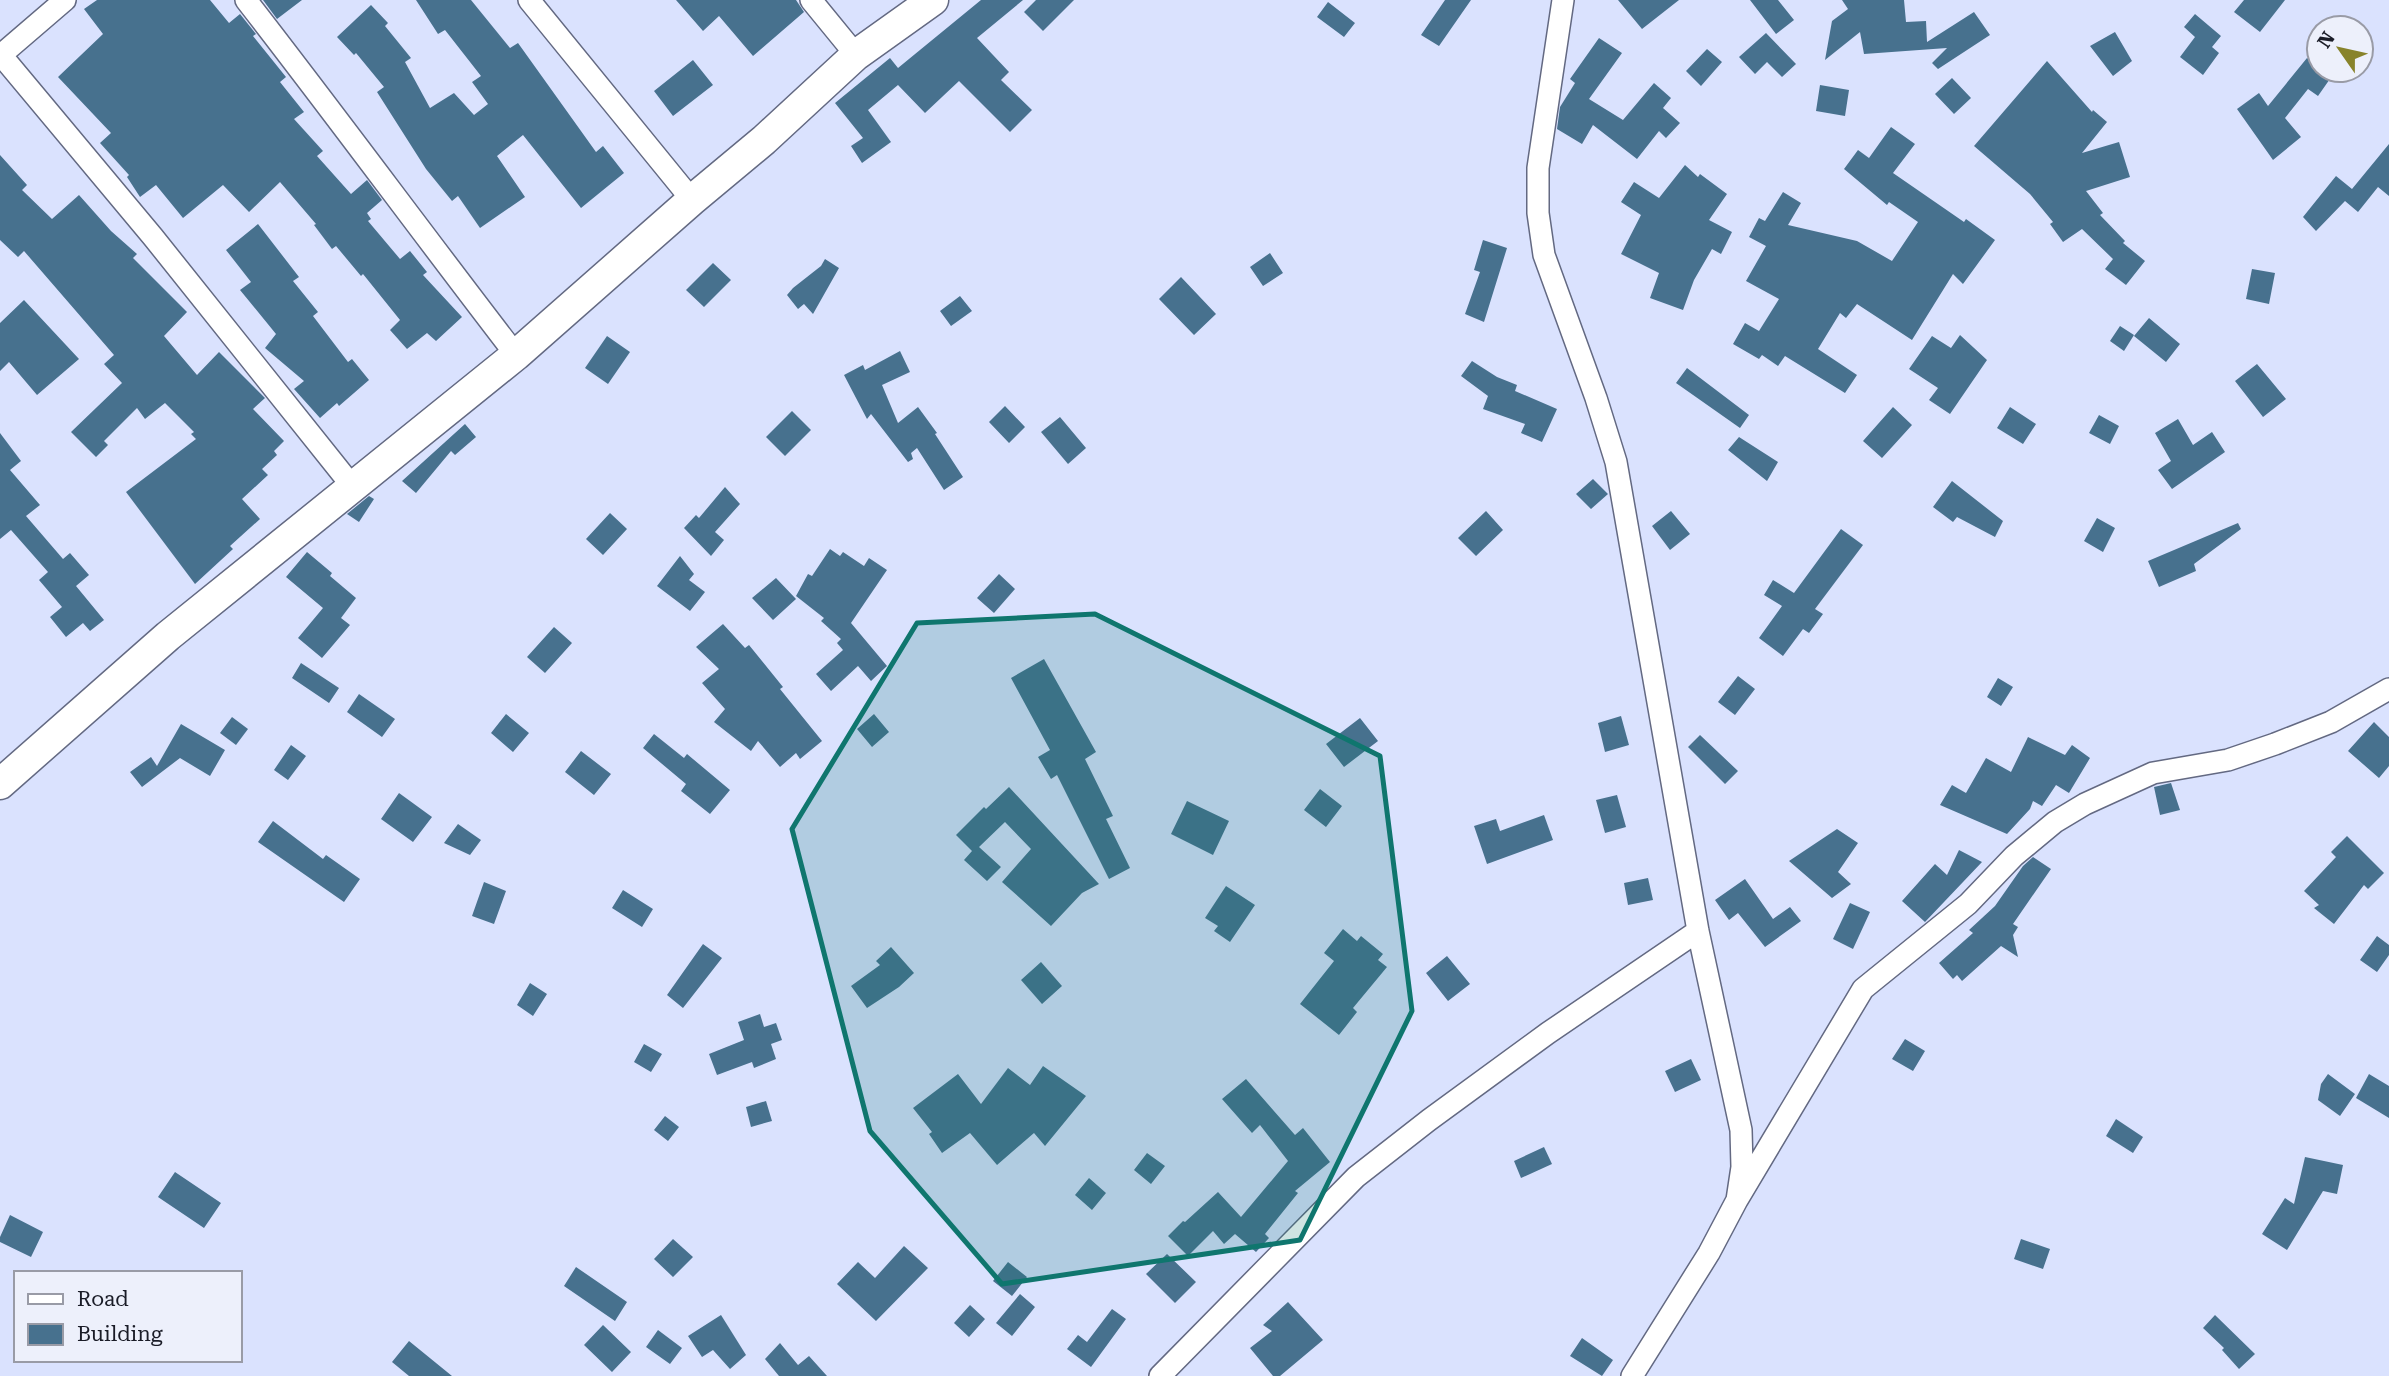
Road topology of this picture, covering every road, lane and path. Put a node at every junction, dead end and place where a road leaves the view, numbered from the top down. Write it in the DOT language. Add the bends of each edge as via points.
graph roads {
  1 [pos="65,0"];
  2 [pos="246,0"];
  3 [pos="529,0"];
  4 [pos="811,0"];
  5 [pos="933,0"];
  6 [pos="1563,0"];
  7 [pos="856,55"];
  8 [pos="692,200"];
  9 [pos="516,355"];
  10 [pos="352,486"];
  11 [pos="2389,689"];
  12 [pos="0,785"];
  13 [pos="1698,930"];
  14 [pos="1737,1200"];
  15 [pos="1160,1376"];
  16 [pos="1632,1376"];
  1 -- 10 [label="street" via="1,55"];
  2 -- 9 [label="street"];
  3 -- 8 [label="street"];
  4 -- 7 [label="street"];
  5 -- 7 [label="street"];
  6 -- 13 [label="street" via="1538,168 1544,256 1616,462"];
  7 -- 8 [label="street"];
  8 -- 9 [label="street"];
  9 -- 10 [label="street"];
  10 -- 12 [label="street" via="168,636"];
  11 -- 14 [label="street" via="2330,722 2228,760 2153,774 2055,822 1968,904 1863,989"];
  13 -- 14 [label="street" via="1741,1130"];
  13 -- 15 [label="street" via="1429,1119 1356,1177"];
  14 -- 16 [label="street"];
}
